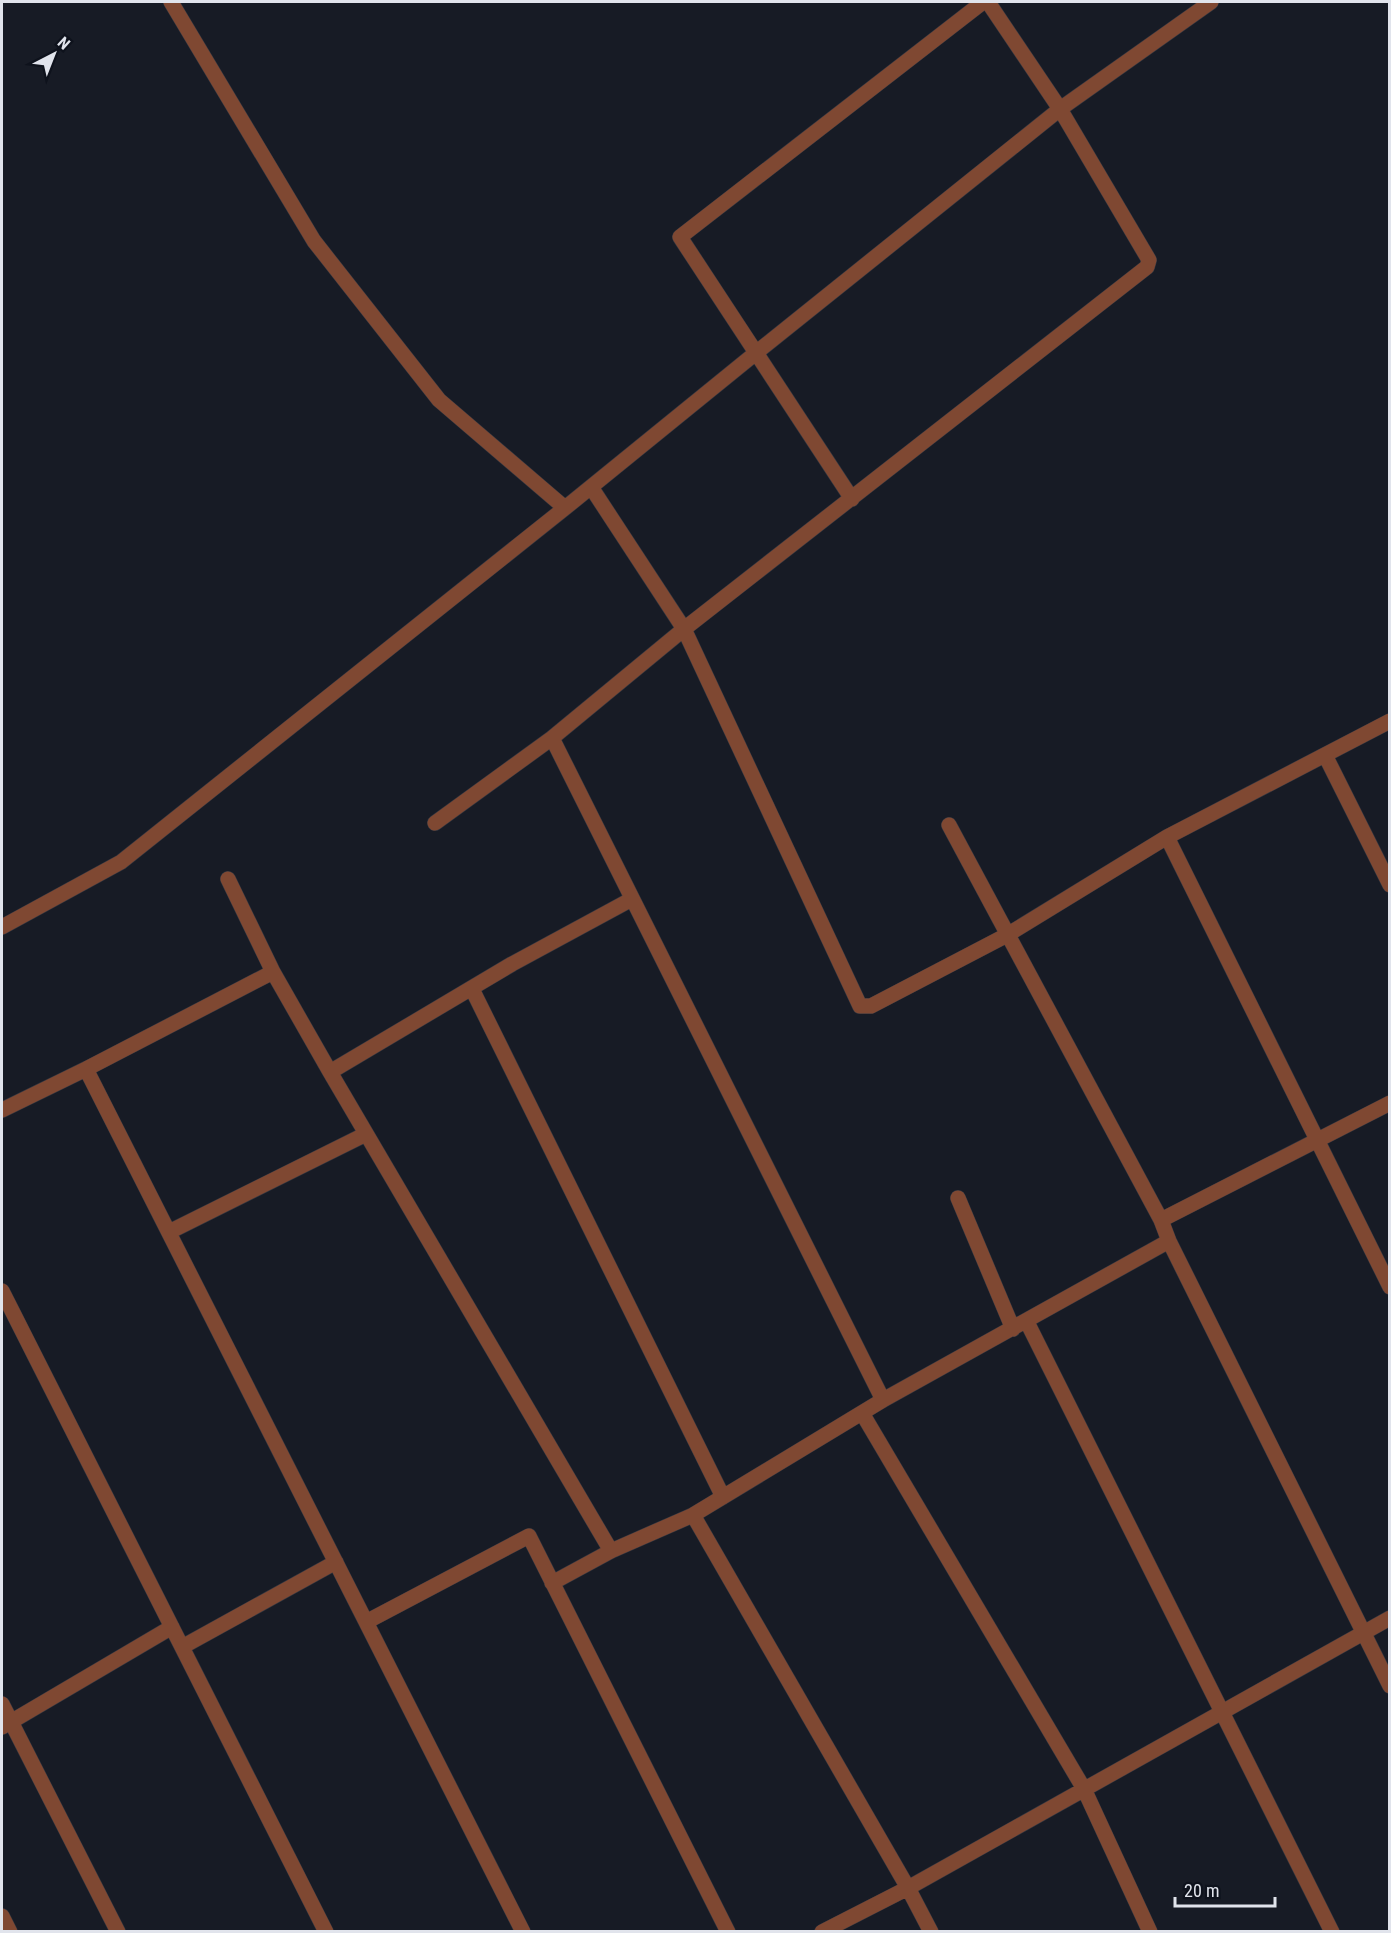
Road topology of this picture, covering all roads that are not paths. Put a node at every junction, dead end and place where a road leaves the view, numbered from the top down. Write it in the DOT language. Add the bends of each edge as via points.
graph roads {
  1 [pos="171,2"];
  2 [pos="983,2"];
  3 [pos="988,2"];
  4 [pos="1211,2"];
  5 [pos="1060,109"];
  6 [pos="757,352"];
  7 [pos="591,487"];
  8 [pos="852,499"];
  9 [pos="565,508"];
  10 [pos="684,629"];
  11 [pos="1389,721"];
  12 [pos="552,738"];
  13 [pos="1325,755"];
  14 [pos="435,824"];
  15 [pos="949,825"];
  16 [pos="1167,837"];
  17 [pos="228,879"];
  18 [pos="1389,885"];
  19 [pos="632,899"];
  20 [pos="2,927"];
  21 [pos="1007,935"];
  22 [pos="273,972"];
  23 [pos="472,989"];
  24 [pos="86,1069"];
  25 [pos="330,1072"];
  26 [pos="1389,1103"];
  27 [pos="2,1110"];
  28 [pos="366,1134"];
  29 [pos="1317,1140"];
  30 [pos="958,1198"];
  31 [pos="1161,1220"];
  32 [pos="169,1232"];
  33 [pos="1169,1241"];
  34 [pos="1389,1287"];
  35 [pos="2,1291"];
  36 [pos="1027,1322"];
  37 [pos="1013,1329"];
  38 [pos="883,1400"];
  39 [pos="862,1413"];
  40 [pos="723,1497"];
  41 [pos="693,1515"];
  42 [pos="611,1551"];
  43 [pos="336,1562"];
  44 [pos="552,1582"];
  45 [pos="1389,1618"];
  46 [pos="366,1622"];
  47 [pos="172,1627"];
  48 [pos="1363,1633"];
  49 [pos="182,1647"];
  50 [pos="1389,1686"];
  51 [pos="2,1704"];
  52 [pos="1222,1712"];
  53 [pos="6,1724"];
  54 [pos="1084,1789"];
  55 [pos="908,1888"];
  56 [pos="2,1916"];
  57 [pos="10,1932"];
  58 [pos="118,1932"];
  59 [pos="326,1932"];
  60 [pos="523,1932"];
  61 [pos="728,1932"];
  62 [pos="822,1932"];
  63 [pos="931,1932"];
  64 [pos="1150,1932"];
  65 [pos="1332,1932"];
  1 -- 9 [label="street" via="314,241 439,400"];
  2 -- 6 [label="street" via="680,237"];
  3 -- 5 [label="street"];
  4 -- 5 [label="street"];
  5 -- 6 [label="street"];
  5 -- 8 [label="street" via="1149,260 1147,267"];
  6 -- 7 [label="street"];
  6 -- 8 [label="street"];
  7 -- 9 [label="street"];
  7 -- 10 [label="street"];
  8 -- 10 [label="street"];
  9 -- 20 [label="street" via="121,862"];
  10 -- 12 [label="street"];
  10 -- 21 [label="street" via="860,1006 871,1006"];
  11 -- 13 [label="street"];
  12 -- 14 [label="street"];
  12 -- 19 [label="street"];
  13 -- 16 [label="street"];
  13 -- 18 [label="street"];
  15 -- 21 [label="street"];
  16 -- 21 [label="street"];
  16 -- 29 [label="street"];
  17 -- 22 [label="street"];
  19 -- 23 [label="street"];
  19 -- 38 [label="street"];
  21 -- 31 [label="street"];
  22 -- 24 [label="street"];
  22 -- 25 [label="street"];
  23 -- 25 [label="street"];
  23 -- 40 [label="street"];
  24 -- 27 [label="street"];
  24 -- 32 [label="street"];
  25 -- 28 [label="street"];
  26 -- 29 [label="street"];
  28 -- 32 [label="street"];
  28 -- 42 [label="street"];
  29 -- 31 [label="street"];
  29 -- 34 [label="street"];
  30 -- 37 [label="street"];
  31 -- 33 [label="street"];
  32 -- 43 [label="street"];
  33 -- 36 [label="street"];
  33 -- 48 [label="street"];
  35 -- 47 [label="street"];
  36 -- 37 [label="street"];
  36 -- 52 [label="street"];
  37 -- 38 [label="street"];
  38 -- 39 [label="street"];
  39 -- 40 [label="street"];
  39 -- 54 [label="street"];
  40 -- 41 [label="street"];
  41 -- 42 [label="street"];
  41 -- 55 [label="street"];
  42 -- 44 [label="street"];
  43 -- 46 [label="street"];
  43 -- 49 [label="street"];
  44 -- 46 [label="street" via="529,1536"];
  44 -- 61 [label="street"];
  45 -- 48 [label="street"];
  46 -- 60 [label="street"];
  47 -- 49 [label="street"];
  47 -- 53 [label="street"];
  48 -- 50 [label="street"];
  48 -- 52 [label="street"];
  49 -- 59 [label="street"];
  51 -- 53 [label="street"];
  52 -- 54 [label="street"];
  52 -- 65 [label="street"];
  53 -- 58 [label="street"];
  54 -- 55 [label="street"];
  54 -- 64 [label="street"];
  55 -- 62 [label="street"];
  55 -- 63 [label="street"];
  56 -- 57 [label="street"];
}
